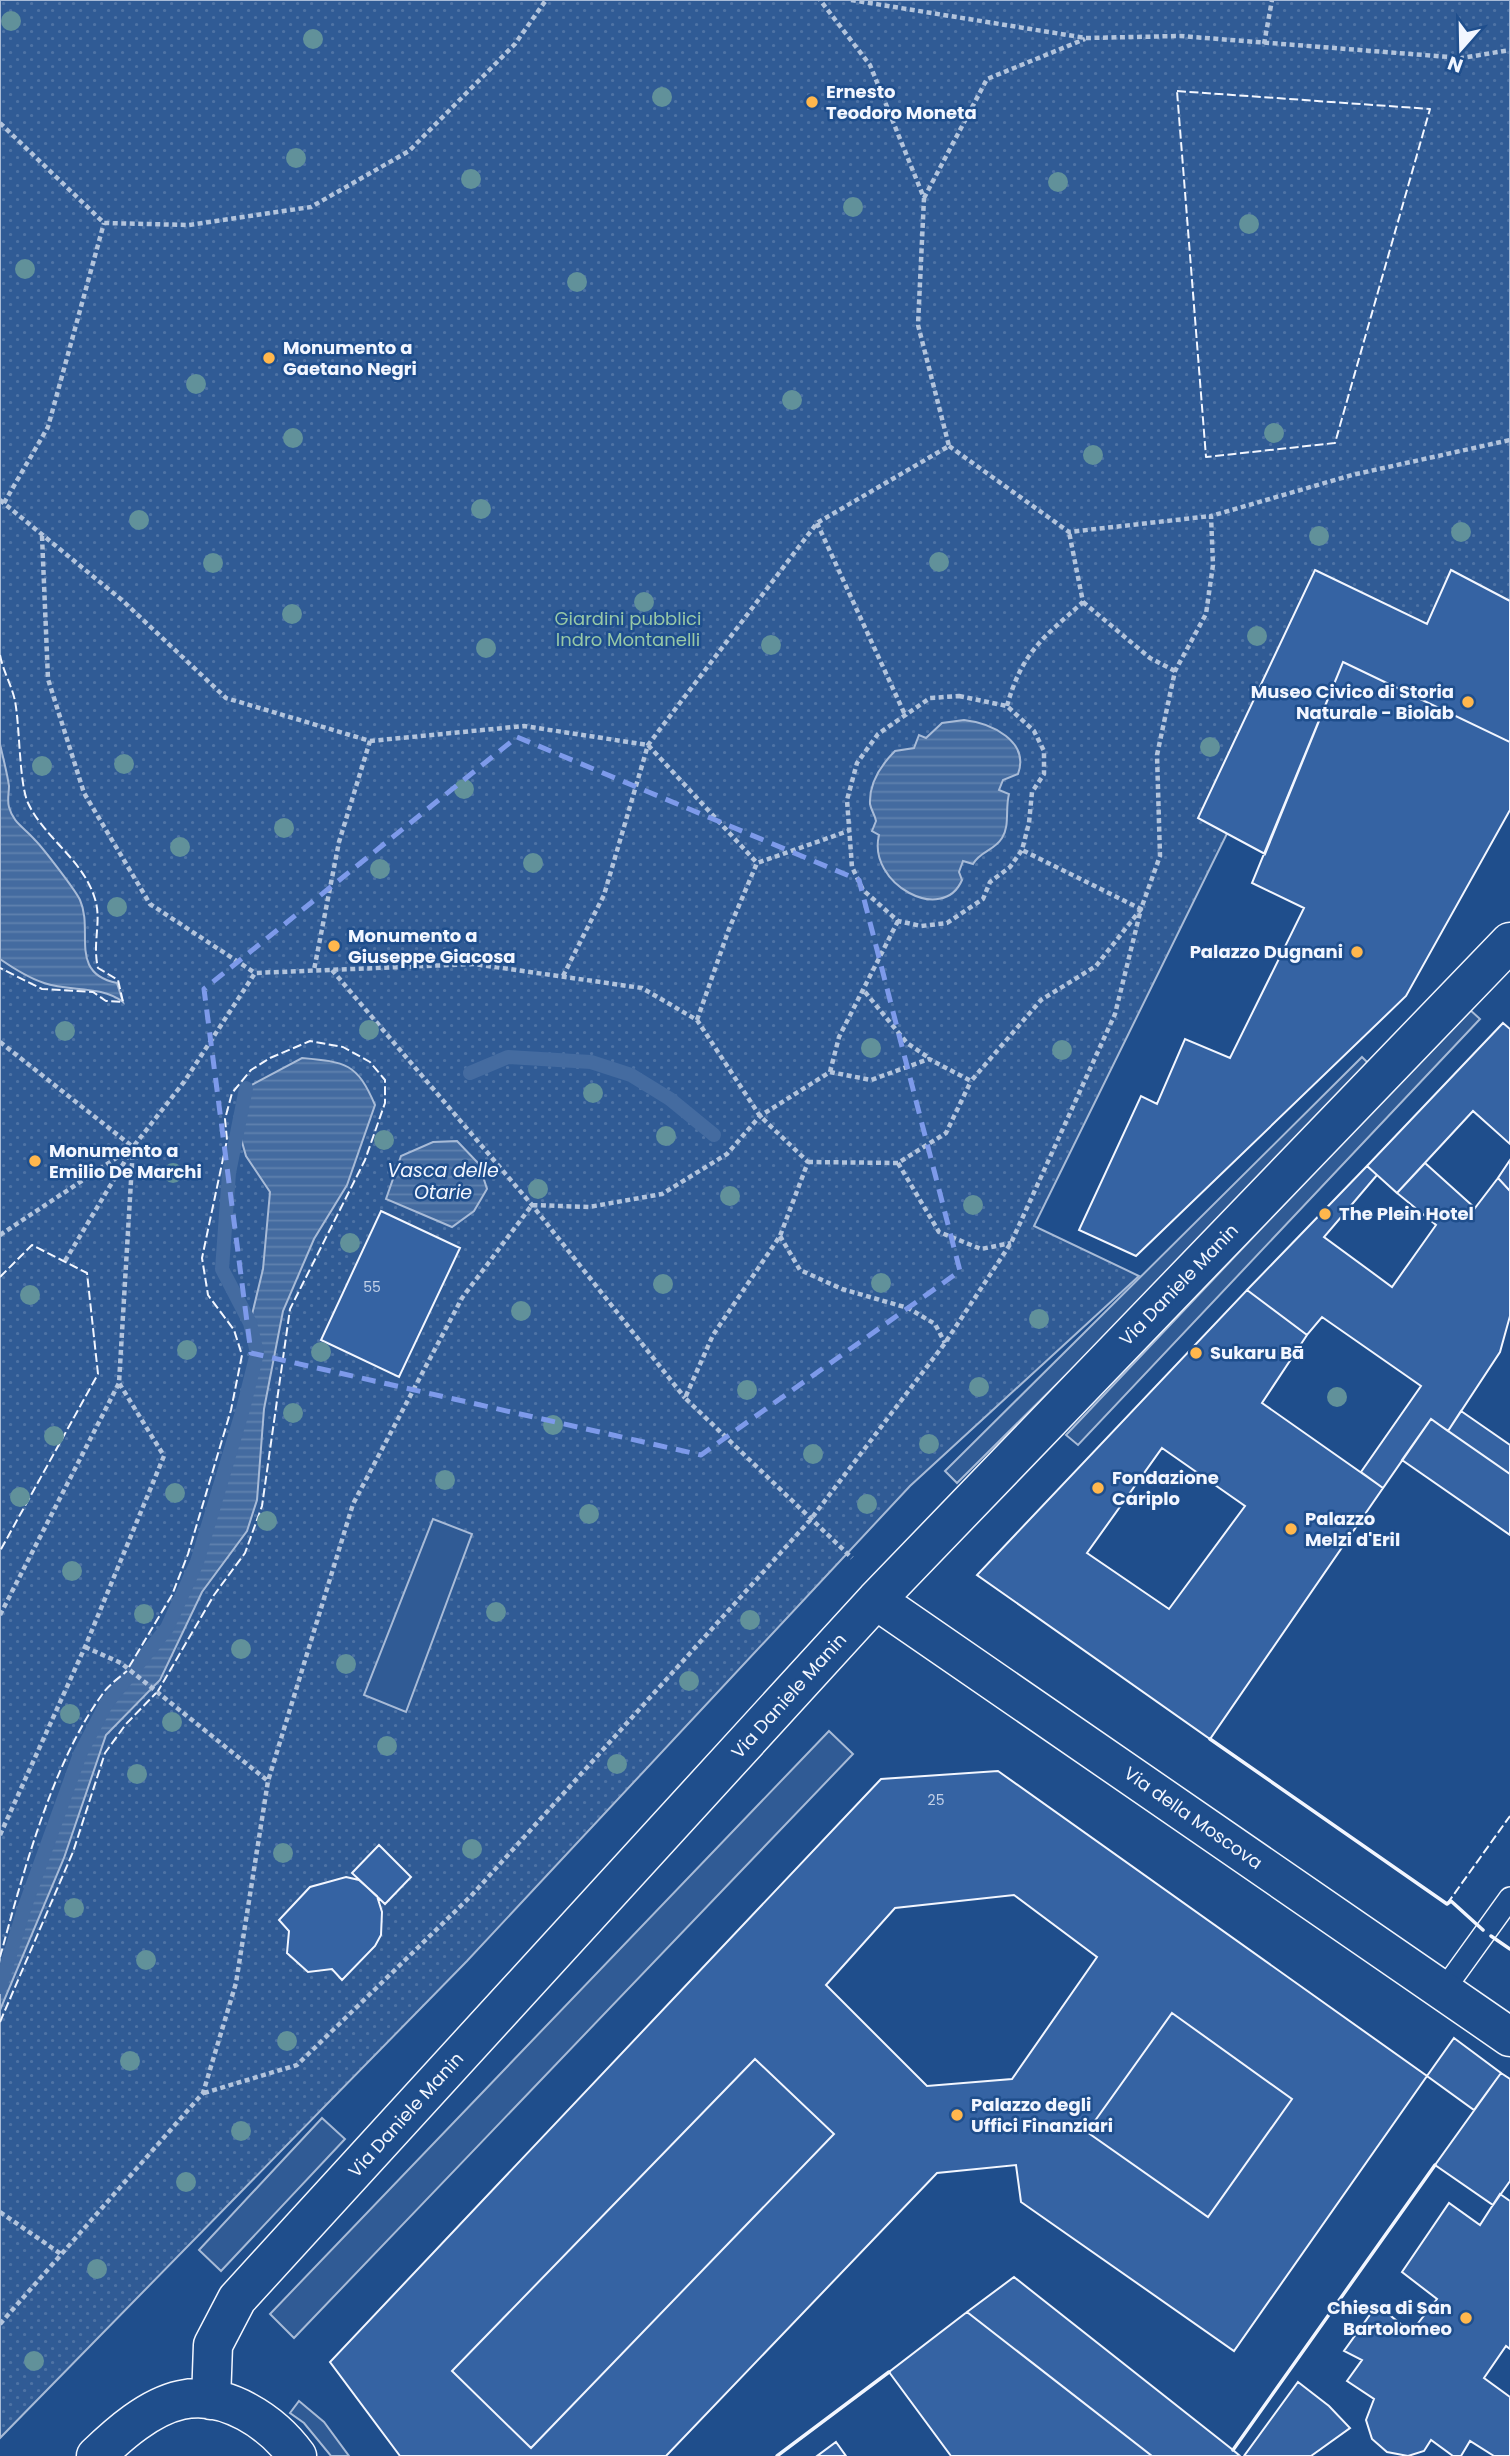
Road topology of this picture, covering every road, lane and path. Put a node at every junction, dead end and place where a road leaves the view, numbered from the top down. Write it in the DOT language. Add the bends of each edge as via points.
graph roads {
  1 [pos="546,0"];
  2 [pos="820,0"];
  3 [pos="851,0"];
  4 [pos="1272,0"];
  5 [pos="1086,38"];
  6 [pos="1264,44"];
  7 [pos="1510,50"];
  8 [pos="0,123"];
  9 [pos="924,198"];
  10 [pos="104,223"];
  11 [pos="1510,440"];
  12 [pos="949,446"];
  13 [pos="2,501"];
  14 [pos="1211,516"];
  15 [pos="817,523"];
  16 [pos="1069,532"];
  17 [pos="42,535"];
  18 [pos="1083,602"];
  19 [pos="1175,671"];
  20 [pos="1007,706"];
  21 [pos="906,718"];
  22 [pos="370,741"];
  23 [pos="648,745"];
  24 [pos="851,830"];
  25 [pos="1022,850"];
  26 [pos="757,863"];
  27 [pos="1141,909"];
  28 [pos="898,921"];
  29 [pos="1510,942"];
  30 [pos="314,970"];
  31 [pos="331,970"];
  32 [pos="255,973"];
  33 [pos="563,976"];
  34 [pos="865,991"];
  35 [pos="697,1020"];
  36 [pos="0,1042"];
  37 [pos="929,1059"];
  38 [pos="830,1072"];
  39 [pos="971,1081"];
  40 [pos="760,1116"];
  41 [pos="133,1147"];
  42 [pos="808,1162"];
  43 [pos="898,1163"];
  44 [pos="532,1205"];
  45 [pos="0,1235"];
  46 [pos="780,1236"];
  47 [pos="1011,1243"];
  48 [pos="65,1261"];
  49 [pos="946,1343"];
  50 [pos="119,1383"];
  51 [pos="685,1398"];
  52 [pos="811,1519"];
  53 [pos="852,1558"];
  54 [pos="877,1600"];
  55 [pos="0,1615"];
  56 [pos="85,1647"];
  57 [pos="268,1781"];
  58 [pos="0,1835"];
  59 [pos="1510,1898"];
  60 [pos="1443,1991"];
  61 [pos="1510,2036"];
  62 [pos="203,2093"];
  63 [pos="0,2212"];
  64 [pos="61,2254"];
  65 [pos="0,2325"];
  66 [pos="211,2400"];
  67 [pos="100,2453"];
  68 [pos="297,2456"];
  1 -- 10 [label="path" via="515,44 409,151 311,207 189,225"];
  2 -- 9 [label="path" via="870,65"];
  3 -- 5 [label="path"];
  4 -- 6 [label="path"];
  5 -- 6 [label="path" via="1180,36"];
  5 -- 9 [label="path" via="988,79"];
  6 -- 7 [label="path" via="1462,58"];
  8 -- 10 [label="path"];
  9 -- 12 [label="path" via="918,325"];
  10 -- 13 [label="path" via="48,427"];
  11 -- 14 [label="path" via="1352,475"];
  12 -- 15 [label="path"];
  12 -- 16 [label="path"];
  13 -- 17 [label="path"];
  14 -- 16 [label="path"];
  14 -- 19 [label="path" via="1213,565 1206,614"];
  15 -- 21 [label="path"];
  15 -- 23 [label="path"];
  16 -- 18 [label="path"];
  17 -- 22 [label="path" via="123,601 226,698"];
  17 -- 32 [label="path" via="47,678 84,793 150,904"];
  18 -- 19 [label="path" via="1150,658"];
  18 -- 20 [label="path" via="1034,646 1016,677"];
  19 -- 27 [label="path" via="1157,755 1160,856"];
  20 -- 21 [label="path" via="959,696 930,698"];
  20 -- 25 [label="path" via="1034,731 1044,751 1044,774 1032,792"];
  21 -- 24 [label="path" via="878,734 858,763 847,800"];
  22 -- 23 [label="path" via="524,726"];
  22 -- 30 [label="path" via="339,842"];
  23 -- 26 [label="path"];
  23 -- 33 [label="path" via="604,895"];
  24 -- 26 [label="path"];
  24 -- 28 [label="path" via="852,867 863,890"];
  25 -- 27 [label="path"];
  25 -- 28 [label="path" via="1010,867 990,882 983,899 962,916 921,926"];
  26 -- 35 [label="path"];
  27 -- 39 [label="path" via="1096,966 1041,999"];
  27 -- 47 [label="path" via="1115,1014"];
  28 -- 34 [label="path"];
  29 -- 54 [label="street, Via Daniele Manin"];
  30 -- 31 [label="path"];
  30 -- 32 [label="path"];
  31 -- 33 [label="path" via="474,964"];
  31 -- 44 [label="path"];
  32 -- 41 [label="path" via="184,1082"];
  33 -- 35 [label="path" via="642,988"];
  34 -- 37 [label="path" via="907,1043"];
  34 -- 38 [label="path" via="839,1037"];
  35 -- 40 [label="path"];
  36 -- 41 [label="path"];
  37 -- 38 [label="path" via="871,1080"];
  37 -- 39 [label="path"];
  38 -- 40 [label="path"];
  39 -- 43 [label="path" via="946,1133"];
  40 -- 42 [label="path"];
  40 -- 44 [label="path" via="727,1154 662,1194 589,1207"];
  41 -- 45 [label="path"];
  41 -- 48 [label="path"];
  41 -- 50 [label="path"];
  42 -- 43 [label="path"];
  42 -- 46 [label="path"];
  43 -- 47 [label="path" via="939,1232 981,1249"];
  44 -- 51 [label="path"];
  44 -- 57 [label="path" via="462,1298 353,1504"];
  46 -- 49 [label="path" via="800,1270 842,1289 908,1308 935,1324"];
  46 -- 51 [label="path" via="713,1335"];
  47 -- 49 [label="path"];
  49 -- 52 [label="path"];
  50 -- 55 [label="path"];
  50 -- 56 [label="path" via="164,1456"];
  51 -- 52 [label="path"];
  52 -- 53 [label="path"];
  52 -- 62 [label="path" via="471,1896 297,2065"];
  54 -- 60 [label="street, Via della Moscova"];
  54 -- 66 [label="street, Via Daniele Manin" via="237,2299 213,2345"];
  56 -- 57 [label="path" via="121,1663"];
  56 -- 58 [label="path"];
  57 -- 62 [label="path" via="236,1983"];
  59 -- 60 [label="lane"];
  60 -- 61 [label="street, Via della Moscova"];
  62 -- 64 [label="path"];
  63 -- 64 [label="path"];
  64 -- 65 [label="path"];
  66 -- 67 [label="street" via="183,2399 154,2410"];
  66 -- 68 [label="street" via="250,2412 283,2437"];
}
